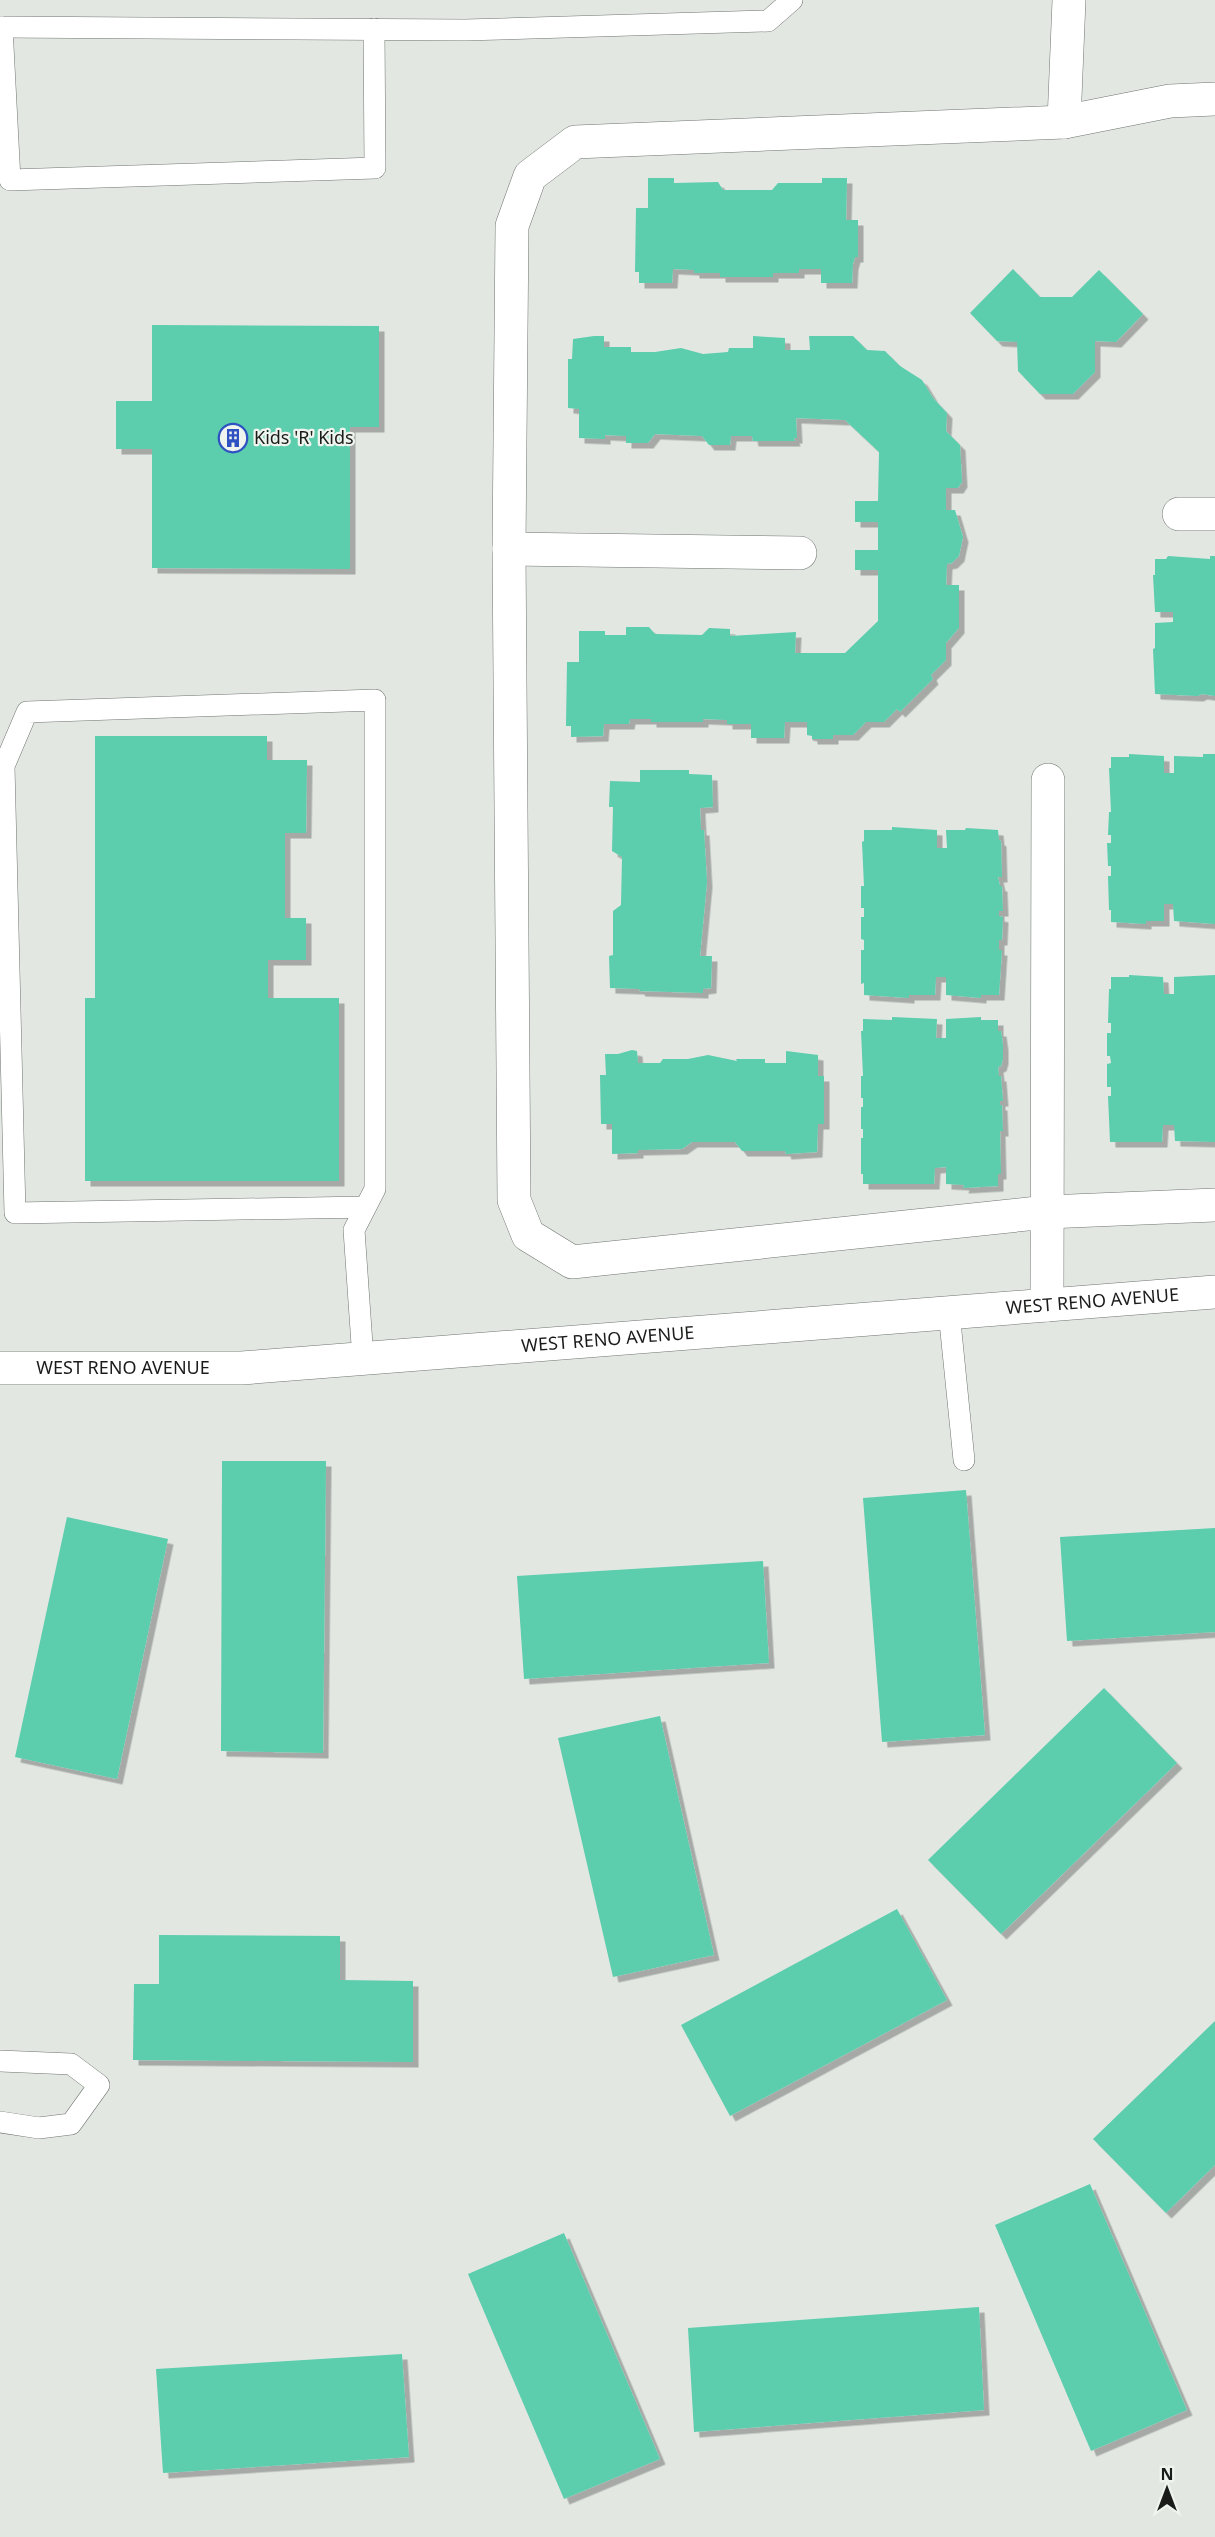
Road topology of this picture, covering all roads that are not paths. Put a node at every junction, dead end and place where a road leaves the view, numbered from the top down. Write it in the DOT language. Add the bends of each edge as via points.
graph roads {
  1 [pos="792,0"];
  2 [pos="1069,0"];
  3 [pos="1,27"];
  4 [pos="374,29"];
  5 [pos="1215,99"];
  6 [pos="1064,122"];
  7 [pos="1179,514"];
  8 [pos="1215,514"];
  9 [pos="509,549"];
  10 [pos="800,553"];
  11 [pos="2,766"];
  12 [pos="1048,780"];
  13 [pos="1215,1205"];
  14 [pos="365,1208"];
  15 [pos="1047,1212"];
  16 [pos="1215,1292"];
  17 [pos="1047,1305"];
  18 [pos="949,1312"];
  19 [pos="363,1359"];
  20 [pos="0,1368"];
  21 [pos="964,1460"];
  22 [pos="0,2061"];
  23 [pos="0,2122"];
  1 -- 4 [label="lane" via="768,21"];
  2 -- 6 [label="street"];
  3 -- 4 [label="lane"];
  3 -- 4 [label="lane" via="10,180 375,168"];
  5 -- 6 [label="street" via="1170,101"];
  6 -- 9 [label="street" via="575,142 530,176 512,226"];
  7 -- 8 [label="street"];
  9 -- 10 [label="street"];
  9 -- 15 [label="street" via="514,1200 528,1235 572,1262"];
  11 -- 14 [label="lane" via="15,1213"];
  11 -- 14 [label="lane" via="27,712 375,700 375,1189"];
  12 -- 15 [label="street"];
  13 -- 15 [label="street"];
  14 -- 19 [label="lane" via="354,1230"];
  15 -- 17 [label="street"];
  16 -- 17 [label="street, WEST RENO AVENUE"];
  17 -- 18 [label="street, WEST RENO AVENUE"];
  18 -- 19 [label="street, WEST RENO AVENUE"];
  18 -- 21 [label="lane"];
  19 -- 20 [label="street, WEST RENO AVENUE" via="242,1368"];
  22 -- 23 [label="lane" via="71,2064 99,2085 71,2124 39,2128"];
}
